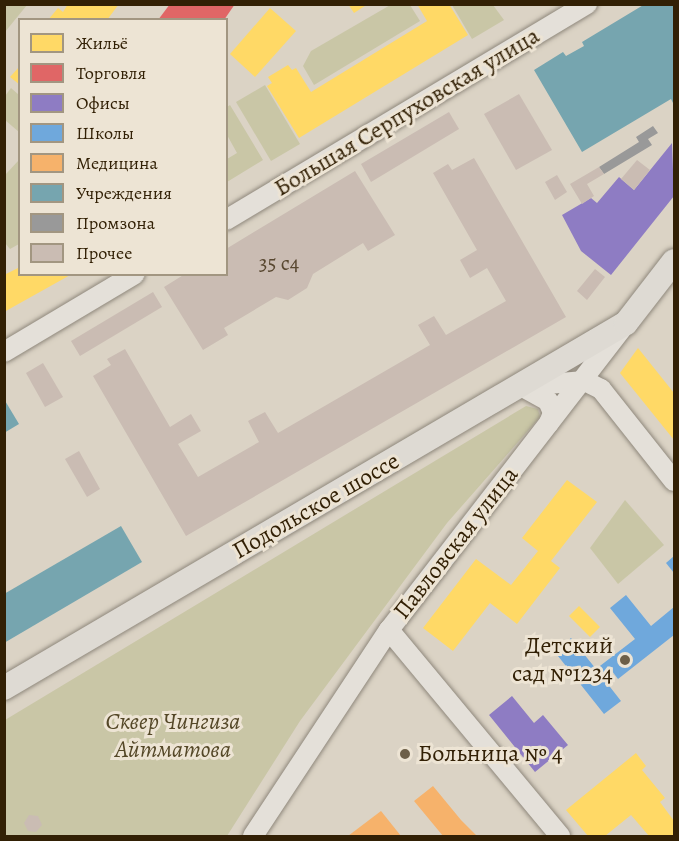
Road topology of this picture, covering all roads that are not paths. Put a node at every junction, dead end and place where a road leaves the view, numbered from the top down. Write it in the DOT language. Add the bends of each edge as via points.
graph roads {
  1 [pos="587,4"];
  2 [pos="228,219"];
  3 [pos="675,261"];
  4 [pos="132,276"];
  5 [pos="626,323"];
  6 [pos="4,352"];
  7 [pos="585,381"];
  8 [pos="521,386"];
  9 [pos="549,423"];
  10 [pos="675,481"];
  11 [pos="388,630"];
  12 [pos="4,688"];
  13 [pos="253,837"];
  14 [pos="560,837"];
  1 -- 2 [label="street, Большая Серпуховская улица"];
  3 -- 5 [label="main road, Павловская улица"];
  4 -- 6 [label="street"];
  5 -- 7 [label="street, Павловская улица"];
  5 -- 8 [label="main road, Подольское шоссе"];
  7 -- 8 [label="street"];
  7 -- 9 [label="street, Павловская улица"];
  7 -- 10 [label="street" via="600,389"];
  8 -- 9 [label="street" via="548,401 553,413"];
  8 -- 12 [label="main road, Подольское шоссе"];
  9 -- 11 [label="street, Павловская улица"];
  11 -- 13 [label="street, Павловская улица"];
  11 -- 14 [label="street"];
}
